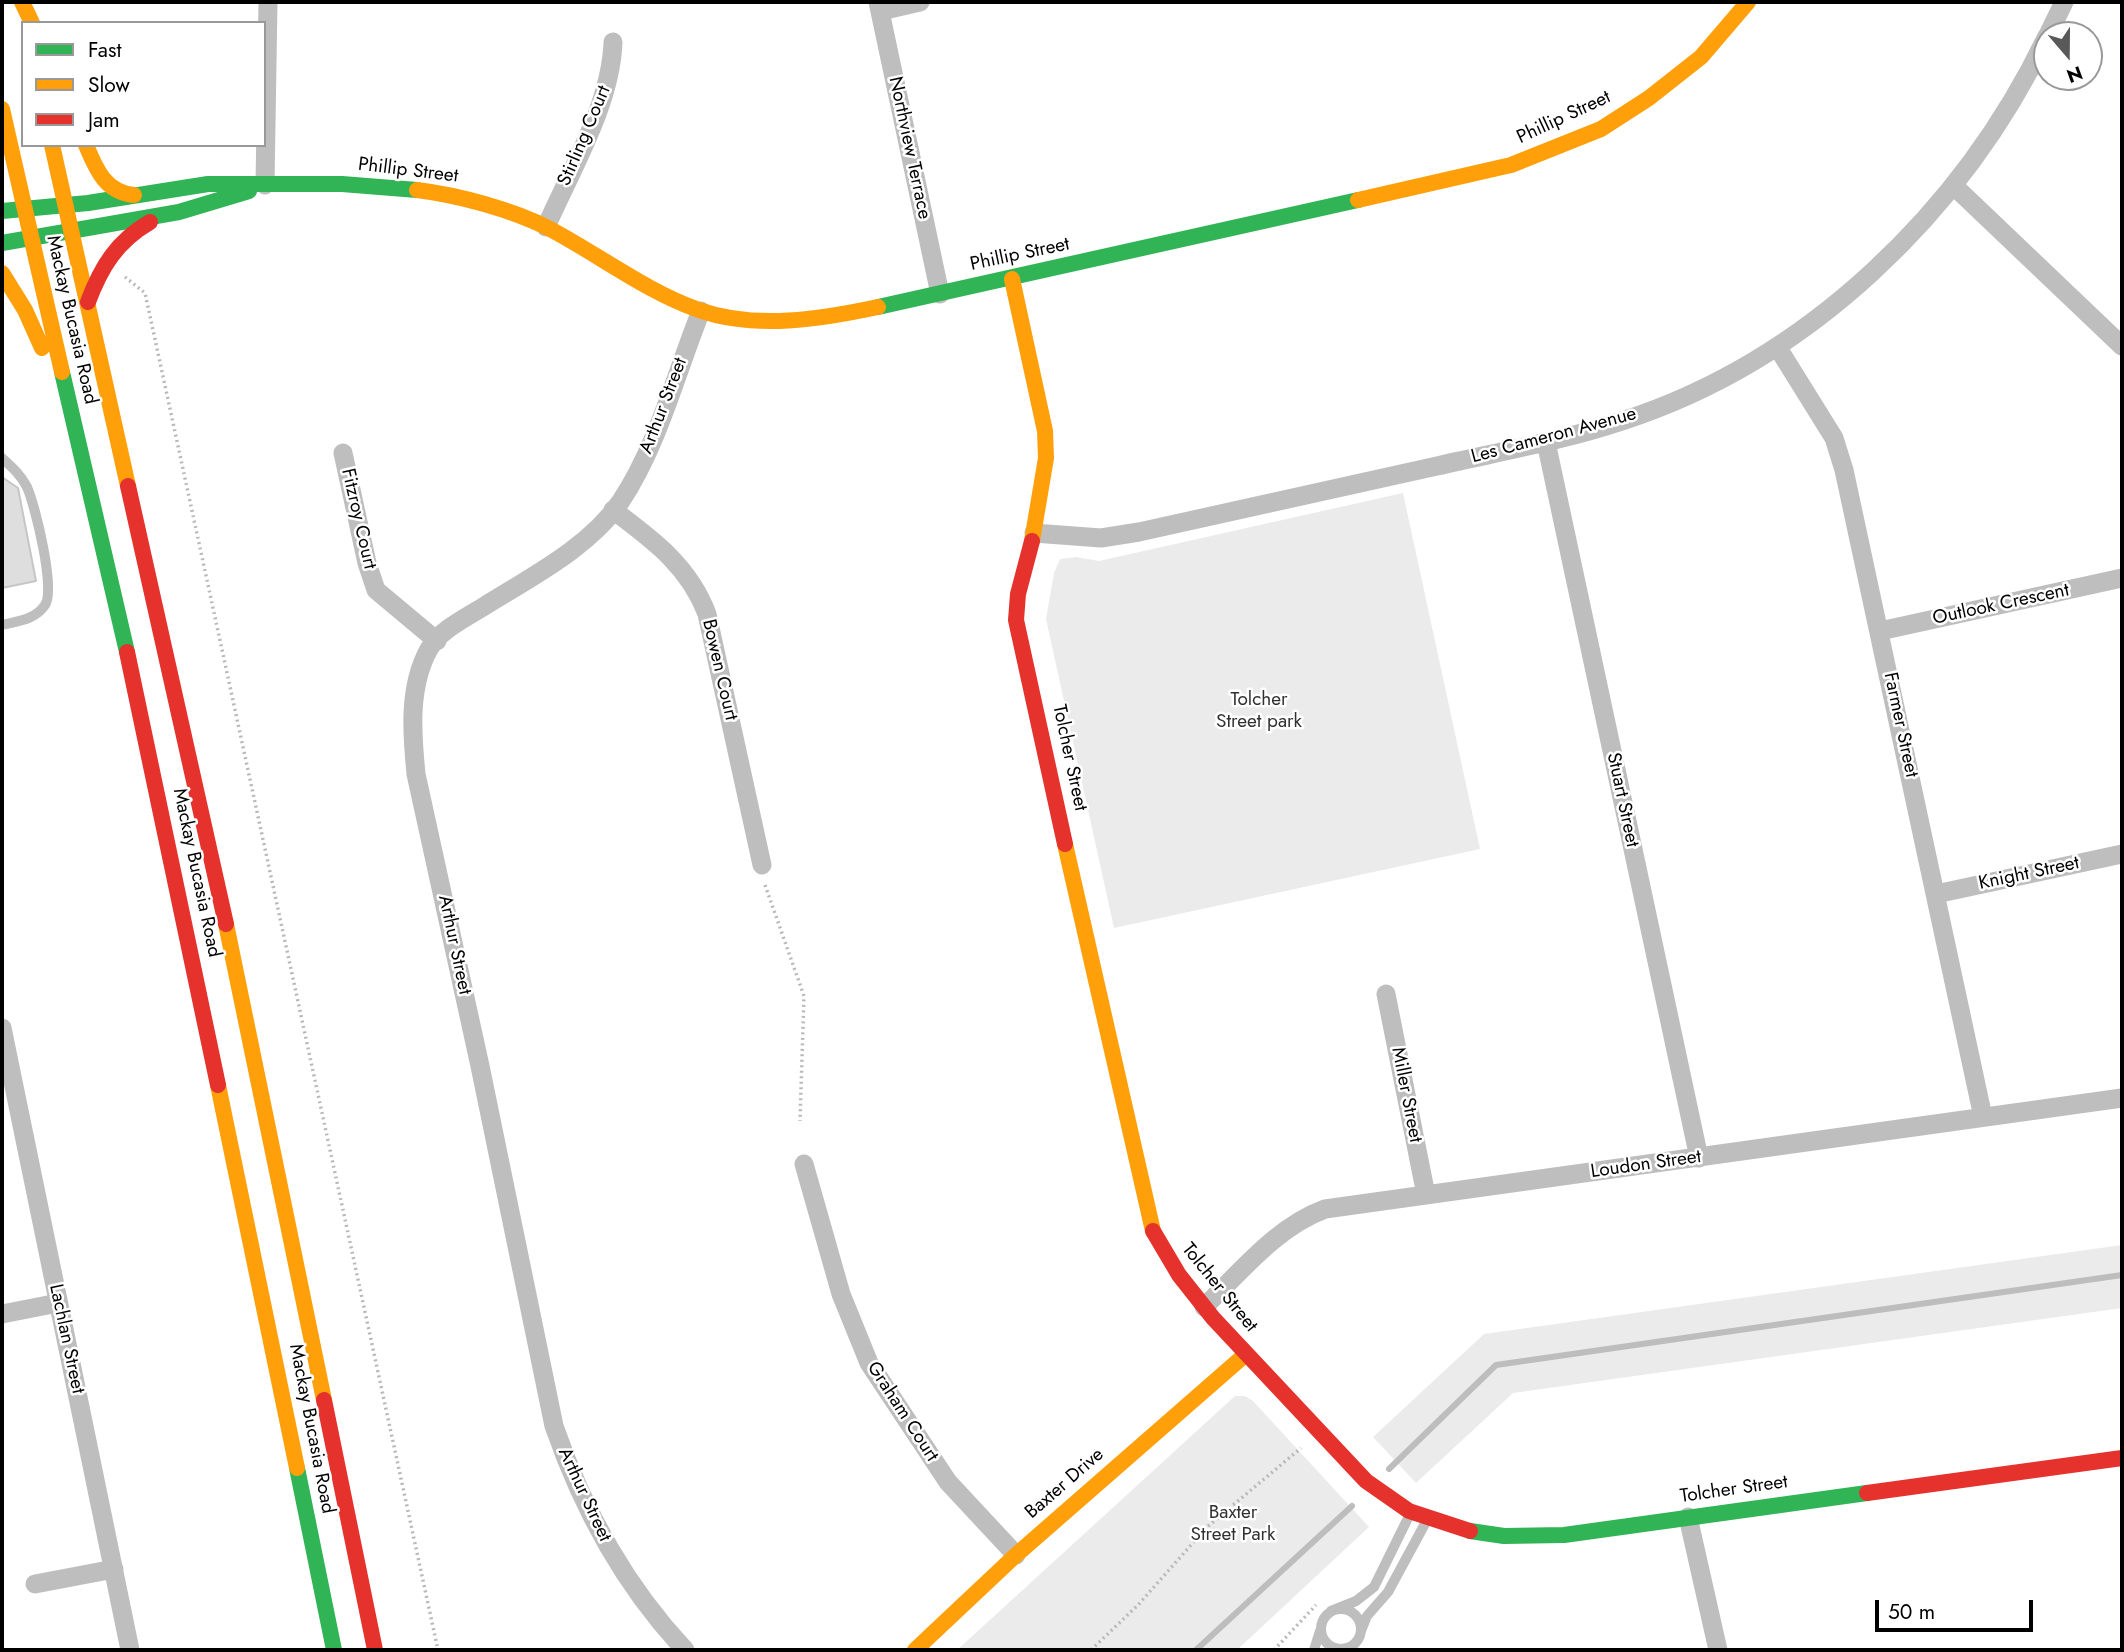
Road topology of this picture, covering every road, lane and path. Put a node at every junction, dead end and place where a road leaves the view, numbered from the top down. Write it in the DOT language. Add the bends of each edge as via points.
graph roads {
  1 [pos="21,2"];
  2 [pos="268,2"];
  3 [pos="920,2"];
  4 [pos="1748,2"];
  5 [pos="2064,2"];
  6 [pos="880,6"];
  7 [pos="25,21"];
  8 [pos="31,21"];
  9 [pos="2054,21"];
  10 [pos="613,42"];
  11 [pos="2033,61"];
  12 [pos="2,109"];
  13 [pos="266,124"];
  14 [pos="6,129"];
  15 [pos="52,147"];
  16 [pos="87,147"];
  17 [pos="266,147"];
  18 [pos="2,154"];
  19 [pos="265,185"];
  20 [pos="1954,186"];
  21 [pos="134,195"];
  22 [pos="66,206"];
  23 [pos="25,209"];
  24 [pos="2,211"];
  25 [pos="179,212"];
  26 [pos="546,227"];
  27 [pos="72,232"];
  28 [pos="31,237"];
  29 [pos="2,243"];
  30 [pos="119,271"];
  31 [pos="2,273"];
  32 [pos="1012,279"];
  33 [pos="940,294"];
  34 [pos="88,302"];
  35 [pos="701,311"];
  36 [pos="2122,346"];
  37 [pos="1778,348"];
  38 [pos="71,415"];
  39 [pos="1546,442"];
  40 [pos="343,453"];
  41 [pos="2,458"];
  42 [pos="613,510"];
  43 [pos="1034,533"];
  44 [pos="2122,579"];
  45 [pos="2,625"];
  46 [pos="1880,631"];
  47 [pos="437,641"];
  48 [pos="2122,854"];
  49 [pos="762,865"];
  50 [pos="1936,894"];
  51 [pos="1386,994"];
  52 [pos="2,1028"];
  53 [pos="2122,1098"];
  54 [pos="1983,1117"];
  55 [pos="800,1121"];
  56 [pos="1699,1158"];
  57 [pos="804,1164"];
  58 [pos="1426,1195"];
  59 [pos="58,1303"];
  60 [pos="1204,1307"];
  61 [pos="2,1314"];
  62 [pos="1246,1354"];
  63 [pos="1302,1446"];
  64 [pos="2122,1458"];
  65 [pos="1411,1513"];
  66 [pos="1688,1517"];
  67 [pos="1427,1519"];
  68 [pos="1016,1555"];
  69 [pos="114,1569"];
  70 [pos="35,1584"];
  71 [pos="1331,1611"];
  72 [pos="1321,1626"];
  73 [pos="1361,1631"];
  74 [pos="1347,1648"];
  75 [pos="130,1650"];
  76 [pos="334,1650"];
  77 [pos="374,1650"];
  78 [pos="438,1650"];
  79 [pos="685,1650"];
  80 [pos="915,1650"];
  81 [pos="1091,1650"];
  82 [pos="1314,1650"];
  83 [pos="1718,1650"];
  1 -- 7 [label="street"];
  1 -- 8 [label="street"];
  2 -- 13 [label="street"];
  3 -- 6 [label="street"];
  4 -- 32 [label="street, Phillip Street" via="1701,57 1650,98 1601,129 1558,148 1511,165"];
  5 -- 9 [label="street, Les Cameron Avenue"];
  6 -- 33 [label="street, Northview Terrace"];
  10 -- 26 [label="street, Stirling Court" via="612,70 602,99"];
  11 -- 20 [label="street, Les Cameron Avenue"];
  12 -- 14 [label="street, Mackay Bucasia Road"];
  14 -- 18 [label="street"];
  14 -- 23 [label="street, Mackay Bucasia Road"];
  15 -- 22 [label="street, Mackay Bucasia Road"];
  16 -- 21 [label="street" via="107,185 118,193"];
  17 -- 19 [label="street"];
  19 -- 21 [label="street, Phillip Street" via="198,184"];
  19 -- 25 [label="street, Phillip Street"];
  19 -- 26 [label="street, Phillip Street" via="421,190 473,201"];
  20 -- 36 [label="street"];
  20 -- 37 [label="street, Les Cameron Avenue" via="1898,248"];
  21 -- 22 [label="street, Phillip Street"];
  22 -- 23 [label="street, Phillip Street"];
  22 -- 27 [label="street, Mackay Bucasia Road"];
  23 -- 24 [label="street, Phillip Street"];
  23 -- 28 [label="street, Mackay Bucasia Road"];
  25 -- 27 [label="street, Phillip Street"];
  25 -- 34 [label="street" via="142,226 119,243 103,264"];
  26 -- 35 [label="street, Phillip Street"];
  27 -- 28 [label="street, Phillip Street"];
  27 -- 34 [label="street, Mackay Bucasia Road"];
  28 -- 29 [label="street, Phillip Street"];
  28 -- 38 [label="street, Mackay Bucasia Road"];
  30 -- 78 [label="path" via="145,293"];
  31 -- 38 [label="street" via="28,315"];
  32 -- 33 [label="street, Phillip Street"];
  32 -- 43 [label="street, Tolcher Street" via="1045,431 1046,458"];
  33 -- 35 [label="street, Phillip Street" via="799,320 743,319"];
  34 -- 77 [label="street, Mackay Bucasia Road" via="251,1038"];
  35 -- 42 [label="street, Arthur Street" via="645,456"];
  37 -- 39 [label="street, Les Cameron Avenue" via="1708,385 1623,421"];
  37 -- 46 [label="street, Farmer Street" via="1834,438"];
  38 -- 76 [label="street, Mackay Bucasia Road" via="152,766"];
  39 -- 43 [label="street, Les Cameron Avenue" via="1139,532 1101,538"];
  39 -- 56 [label="street, Stuart Street"];
  40 -- 47 [label="street, Fitzroy Court" via="376,590"];
  41 -- 45 [label="lane" via="27,489 50,585 47,604 28,620"];
  42 -- 47 [label="street, Arthur Street" via="567,552"];
  42 -- 49 [label="street, Bowen Court" via="667,551 699,593"];
  43 -- 60 [label="street, Tolcher Street" via="1016,620 1146,1209 1162,1250"];
  44 -- 46 [label="street, Outlook Crescent"];
  46 -- 50 [label="street, Farmer Street"];
  47 -- 79 [label="street, Arthur Street" via="429,649 414,697 411,730 416,774 554,1426 571,1476 619,1566"];
  48 -- 50 [label="street, Knight Street"];
  49 -- 55 [label="path" via="766,895 804,996"];
  50 -- 54 [label="street, Farmer Street"];
  51 -- 58 [label="street, Miller Street"];
  52 -- 59 [label="street, Lachlan Street"];
  53 -- 54 [label="street, Loudon Street"];
  54 -- 56 [label="street, Loudon Street"];
  56 -- 58 [label="street, Loudon Street"];
  57 -- 68 [label="street, Graham Court" via="841,1294 869,1363 948,1482"];
  58 -- 60 [label="street, Loudon Street" via="1354,1204 1304,1217 1272,1241"];
  59 -- 61 [label="street"];
  59 -- 69 [label="street, Lachlan Street"];
  60 -- 62 [label="street, Tolcher Street"];
  62 -- 65 [label="street, Tolcher Street" via="1349,1465"];
  62 -- 68 [label="street, Baxter Drive"];
  63 -- 81 [label="path" via="1207,1527"];
  64 -- 66 [label="street, Tolcher Street"];
  65 -- 67 [label="street, Tolcher Street"];
  65 -- 71 [label="lane" via="1374,1587"];
  66 -- 67 [label="street, Tolcher Street" via="1521,1538 1485,1535"];
  66 -- 83 [label="street"];
  67 -- 73 [label="lane"];
  68 -- 80 [label="street, Baxter Drive"];
  69 -- 70 [label="street"];
  69 -- 75 [label="street, Lachlan Street"];
  71 -- 72 [label="lane"];
  71 -- 73 [label="lane" via="1343,1608 1352,1612 1359,1618"];
  72 -- 74 [label="lane" via="1330,1645"];
  72 -- 82 [label="lane"];
  73 -- 74 [label="lane"];
}
